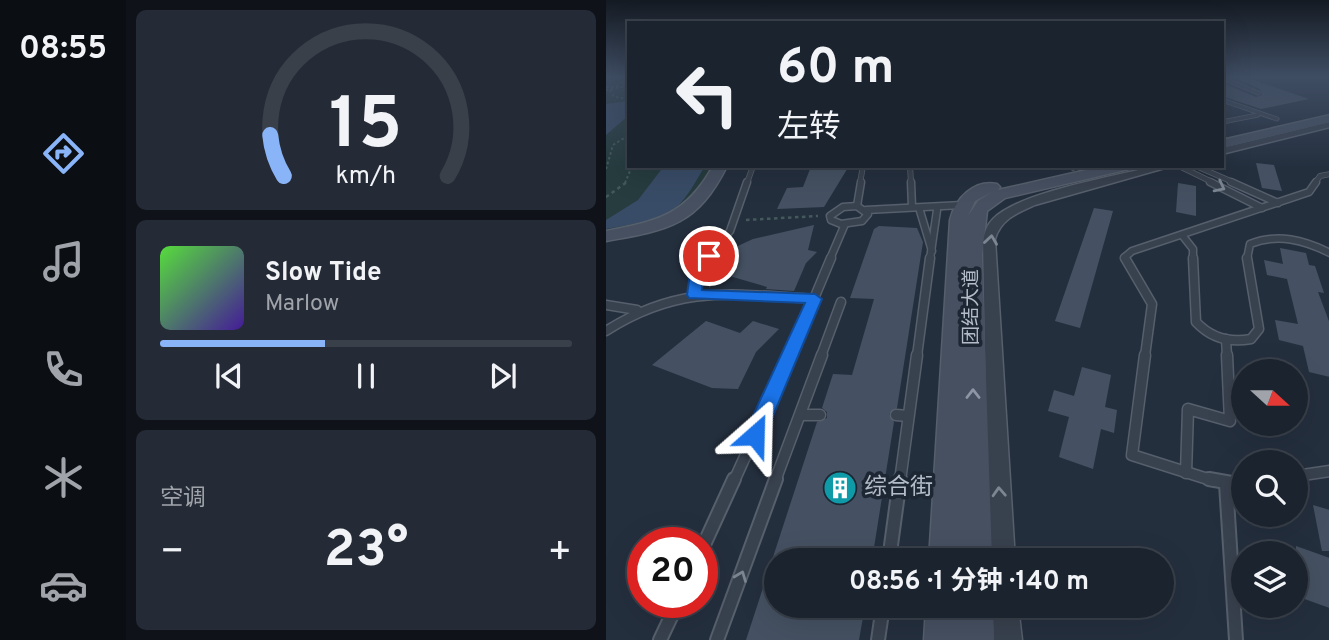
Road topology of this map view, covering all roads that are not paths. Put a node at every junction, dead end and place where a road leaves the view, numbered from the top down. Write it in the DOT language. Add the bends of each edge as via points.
graph roads {
  1 [pos="1241,107"];
  2 [pos="1329,113"];
  3 [pos="1261,114"];
  4 [pos="1277,120"];
  5 [pos="1224,122"];
  6 [pos="1329,124"];
  7 [pos="1224,137"];
  8 [pos="1224,138"];
  9 [pos="1224,150"];
  10 [pos="719,168"];
  11 [pos="752,168"];
  12 [pos="863,168"];
  13 [pos="910,168"];
  14 [pos="1071,168"];
  15 [pos="1115,168"];
  16 [pos="1159,168"];
  17 [pos="1183,168"];
  18 [pos="1200,168"];
  19 [pos="1329,174"];
  20 [pos="1278,203"];
  21 [pos="857,206"];
  22 [pos="912,207"];
  23 [pos="961,207"];
  24 [pos="1262,208"];
  25 [pos="937,210"];
  26 [pos="920,211"];
  27 [pos="867,212"];
  28 [pos="845,224"];
  29 [pos="1182,235"];
  30 [pos="606,236"];
  31 [pos="932,251"];
  32 [pos="1329,253"];
  33 [pos="694,295"];
  34 [pos="815,299"];
  35 [pos="841,302"];
  36 [pos="606,304"];
  37 [pos="637,310"];
  38 [pos="606,331"];
  39 [pos="1226,339"];
  40 [pos="802,415"];
  41 [pos="820,415"];
  42 [pos="895,415"];
  43 [pos="908,416"];
  44 [pos="1329,471"];
  45 [pos="1186,472"];
  46 [pos="1308,475"];
  47 [pos="1226,484"];
  48 [pos="1231,484"];
  49 [pos="712,527"];
  50 [pos="891,548"];
  51 [pos="947,548"];
  52 [pos="974,548"];
  53 [pos="1001,548"];
  54 [pos="670,618"];
  55 [pos="881,618"];
  56 [pos="945,618"];
  57 [pos="974,618"];
  58 [pos="1006,618"];
  59 [pos="660,640"];
  60 [pos="717,640"];
  61 [pos="878,640"];
  62 [pos="944,640"];
  63 [pos="974,640"];
  64 [pos="1008,640"];
  65 [pos="1236,640"];
  1 -- 3 [label="lane"];
  2 -- 4 [label="main road"];
  2 -- 8 [label="main road"];
  3 -- 4 [label="lane"];
  3 -- 5 [label="lane"];
  4 -- 7 [label="main road"];
  6 -- 9 [label="street"];
  10 -- 30 [label="street" via="702,197 682,213 654,226"];
  11 -- 33 [label="lane" via="724,239 701,265"];
  12 -- 21 [label="lane"];
  13 -- 22 [label="lane"];
  14 -- 23 [label="main road" via="980,190"];
  52 -- 15 [label="main road, 团结大道, one-way" via="972,255 978,211 1000,194"];
  53 -- 16 [label="street, one-way" via="992,356 992,229 1012,211 1035,201"];
  17 -- 24 [label="lane, one-way"];
  18 -- 20 [label="lane"];
  19 -- 20 [label="lane" via="1320,176 1312,190"];
  20 -- 24 [label="lane"];
  21 -- 27 [label="lane"];
  21 -- 28 [label="lane" via="843,207 831,215 835,223"];
  22 -- 23 [label="lane"];
  22 -- 27 [label="lane"];
  23 -- 25 [label="lane"];
  23 -- 51 [label="main road, 团结大道"];
  24 -- 29 [label="lane"];
  25 -- 26 [label="lane"];
  25 -- 31 [label="lane"];
  26 -- 27 [label="lane"];
  26 -- 31 [label="lane"];
  27 -- 28 [label="lane" via="862,221"];
  28 -- 34 [label="lane"];
  29 -- 39 [label="lane" via="1193,249 1196,322 1208,334"];
  29 -- 45 [label="lane" via="1125,257 1152,304 1132,455"];
  31 -- 43 [label="lane"];
  32 -- 39 [label="lane" via="1286,239 1250,244 1247,257 1259,329 1251,339"];
  33 -- 34 [label="lane"];
  33 -- 37 [label="lane"];
  34 -- 49 [label="lane"];
  35 -- 40 [label="lane"];
  36 -- 37 [label="lane"];
  37 -- 38 [label="lane"];
  39 -- 45 [label="lane" via="1231,421 1188,409"];
  40 -- 41 [label="lane"];
  60 -- 40 [label="lane, one-way"];
  42 -- 43 [label="lane"];
  43 -- 50 [label="lane"];
  44 -- 46 [label="lane"];
  45 -- 47 [label="lane"];
  47 -- 48 [label="lane"];
  47 -- 65 [label="lane"];
  54 -- 59 [label="lane"];
  55 -- 61 [label="lane"];
  56 -- 62 [label="street"];
  57 -- 63 [label="main road"];
  58 -- 64 [label="street"];
}
